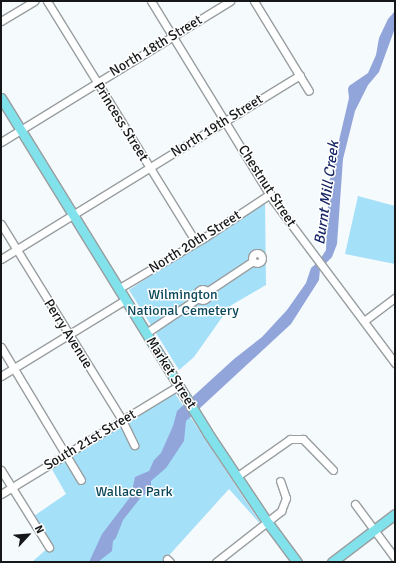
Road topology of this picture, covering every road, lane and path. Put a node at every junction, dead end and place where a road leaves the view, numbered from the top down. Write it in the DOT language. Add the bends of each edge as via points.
graph roads {
  1 [pos="34,1"];
  2 [pos="46,1"];
  3 [pos="151,1"];
  4 [pos="230,1"];
  5 [pos="254,1"];
  6 [pos="1,21"];
  7 [pos="172,36"];
  8 [pos="300,75"];
  9 [pos="97,82"];
  10 [pos="308,91"];
  11 [pos="1,98"];
  12 [pos="225,121"];
  13 [pos="21,130"];
  14 [pos="1,142"];
  15 [pos="149,168"];
  16 [pos="270,194"];
  17 [pos="73,215"];
  18 [pos="1,224"];
  19 [pos="196,242"];
  20 [pos="16,250"];
  21 [pos="1,259"];
  22 [pos="253,261"];
  23 [pos="118,289"];
  24 [pos="395,298"];
  25 [pos="126,300"];
  26 [pos="364,321"];
  27 [pos="146,333"];
  28 [pos="69,335"];
  29 [pos="1,347"];
  30 [pos="395,363"];
  31 [pos="14,368"];
  32 [pos="1,376"];
  33 [pos="178,386"];
  34 [pos="122,420"];
  35 [pos="134,445"];
  36 [pos="67,454"];
  37 [pos="1,470"];
  38 [pos="333,470"];
  39 [pos="236,477"];
  40 [pos="81,480"];
  41 [pos="280,481"];
  42 [pos="12,487"];
  43 [pos="1,494"];
  44 [pos="355,504"];
  45 [pos="395,514"];
  46 [pos="268,523"];
  47 [pos="374,529"];
  48 [pos="49,547"];
  49 [pos="395,558"];
  50 [pos="216,562"];
  51 [pos="297,562"];
  52 [pos="332,562"];
  1 -- 6 [label="street"];
  2 -- 9 [label="street, Princess Street"];
  3 -- 7 [label="street, Chestnut Street"];
  4 -- 7 [label="street, North 18th Street"];
  5 -- 8 [label="street"];
  7 -- 9 [label="street, North 18th Street"];
  7 -- 12 [label="street, Chestnut Street"];
  8 -- 10 [label="street"];
  8 -- 12 [label="street, North 19th Street"];
  9 -- 13 [label="street, North 18th Street"];
  9 -- 15 [label="street, Princess Street"];
  11 -- 13 [label="main road, Market Street"];
  12 -- 15 [label="street, North 19th Street"];
  12 -- 16 [label="street, Chestnut Street"];
  13 -- 14 [label="street, North 18th Street"];
  13 -- 17 [label="main road, Market Street"];
  15 -- 17 [label="street, North 19th Street"];
  15 -- 19 [label="street, Princess Street"];
  16 -- 19 [label="street, North 20th Street"];
  16 -- 26 [label="street, Chestnut Street"];
  17 -- 20 [label="street, North 19th Street"];
  17 -- 23 [label="main road, Market Street"];
  18 -- 20 [label="street, Perry Avenue"];
  19 -- 23 [label="street, North 20th Street"];
  20 -- 21 [label="street, North 19th Street"];
  20 -- 28 [label="street, Perry Avenue"];
  22 -- 27 [label="street" via="208,292 200,290 198,298"];
  23 -- 25 [label="main road, Market Street"];
  24 -- 26 [label="street"];
  25 -- 27 [label="main road, Market Street"];
  25 -- 28 [label="street"];
  26 -- 30 [label="street, Chestnut Street"];
  27 -- 33 [label="main road, Market Street"];
  28 -- 31 [label="street"];
  28 -- 34 [label="street, Perry Avenue"];
  29 -- 31 [label="street"];
  31 -- 32 [label="street"];
  31 -- 36 [label="street"];
  33 -- 34 [label="street, South 21st Street"];
  33 -- 39 [label="main road, Market Street"];
  34 -- 35 [label="street, Perry Avenue"];
  34 -- 36 [label="street, South 21st Street"];
  36 -- 40 [label="street"];
  36 -- 42 [label="street, South 21st Street"];
  37 -- 42 [label="street"];
  38 -- 39 [label="street" via="303,439 290,439"];
  39 -- 46 [label="main road, Market Street"];
  41 -- 46 [label="street" via="286,498 281,512"];
  42 -- 43 [label="street, South 21st Street"];
  42 -- 48 [label="street"];
  44 -- 47 [label="street"];
  45 -- 47 [label="main road"];
  46 -- 50 [label="street"];
  46 -- 51 [label="main road, Market Street"];
  47 -- 49 [label="street"];
  47 -- 52 [label="main road"];
}
